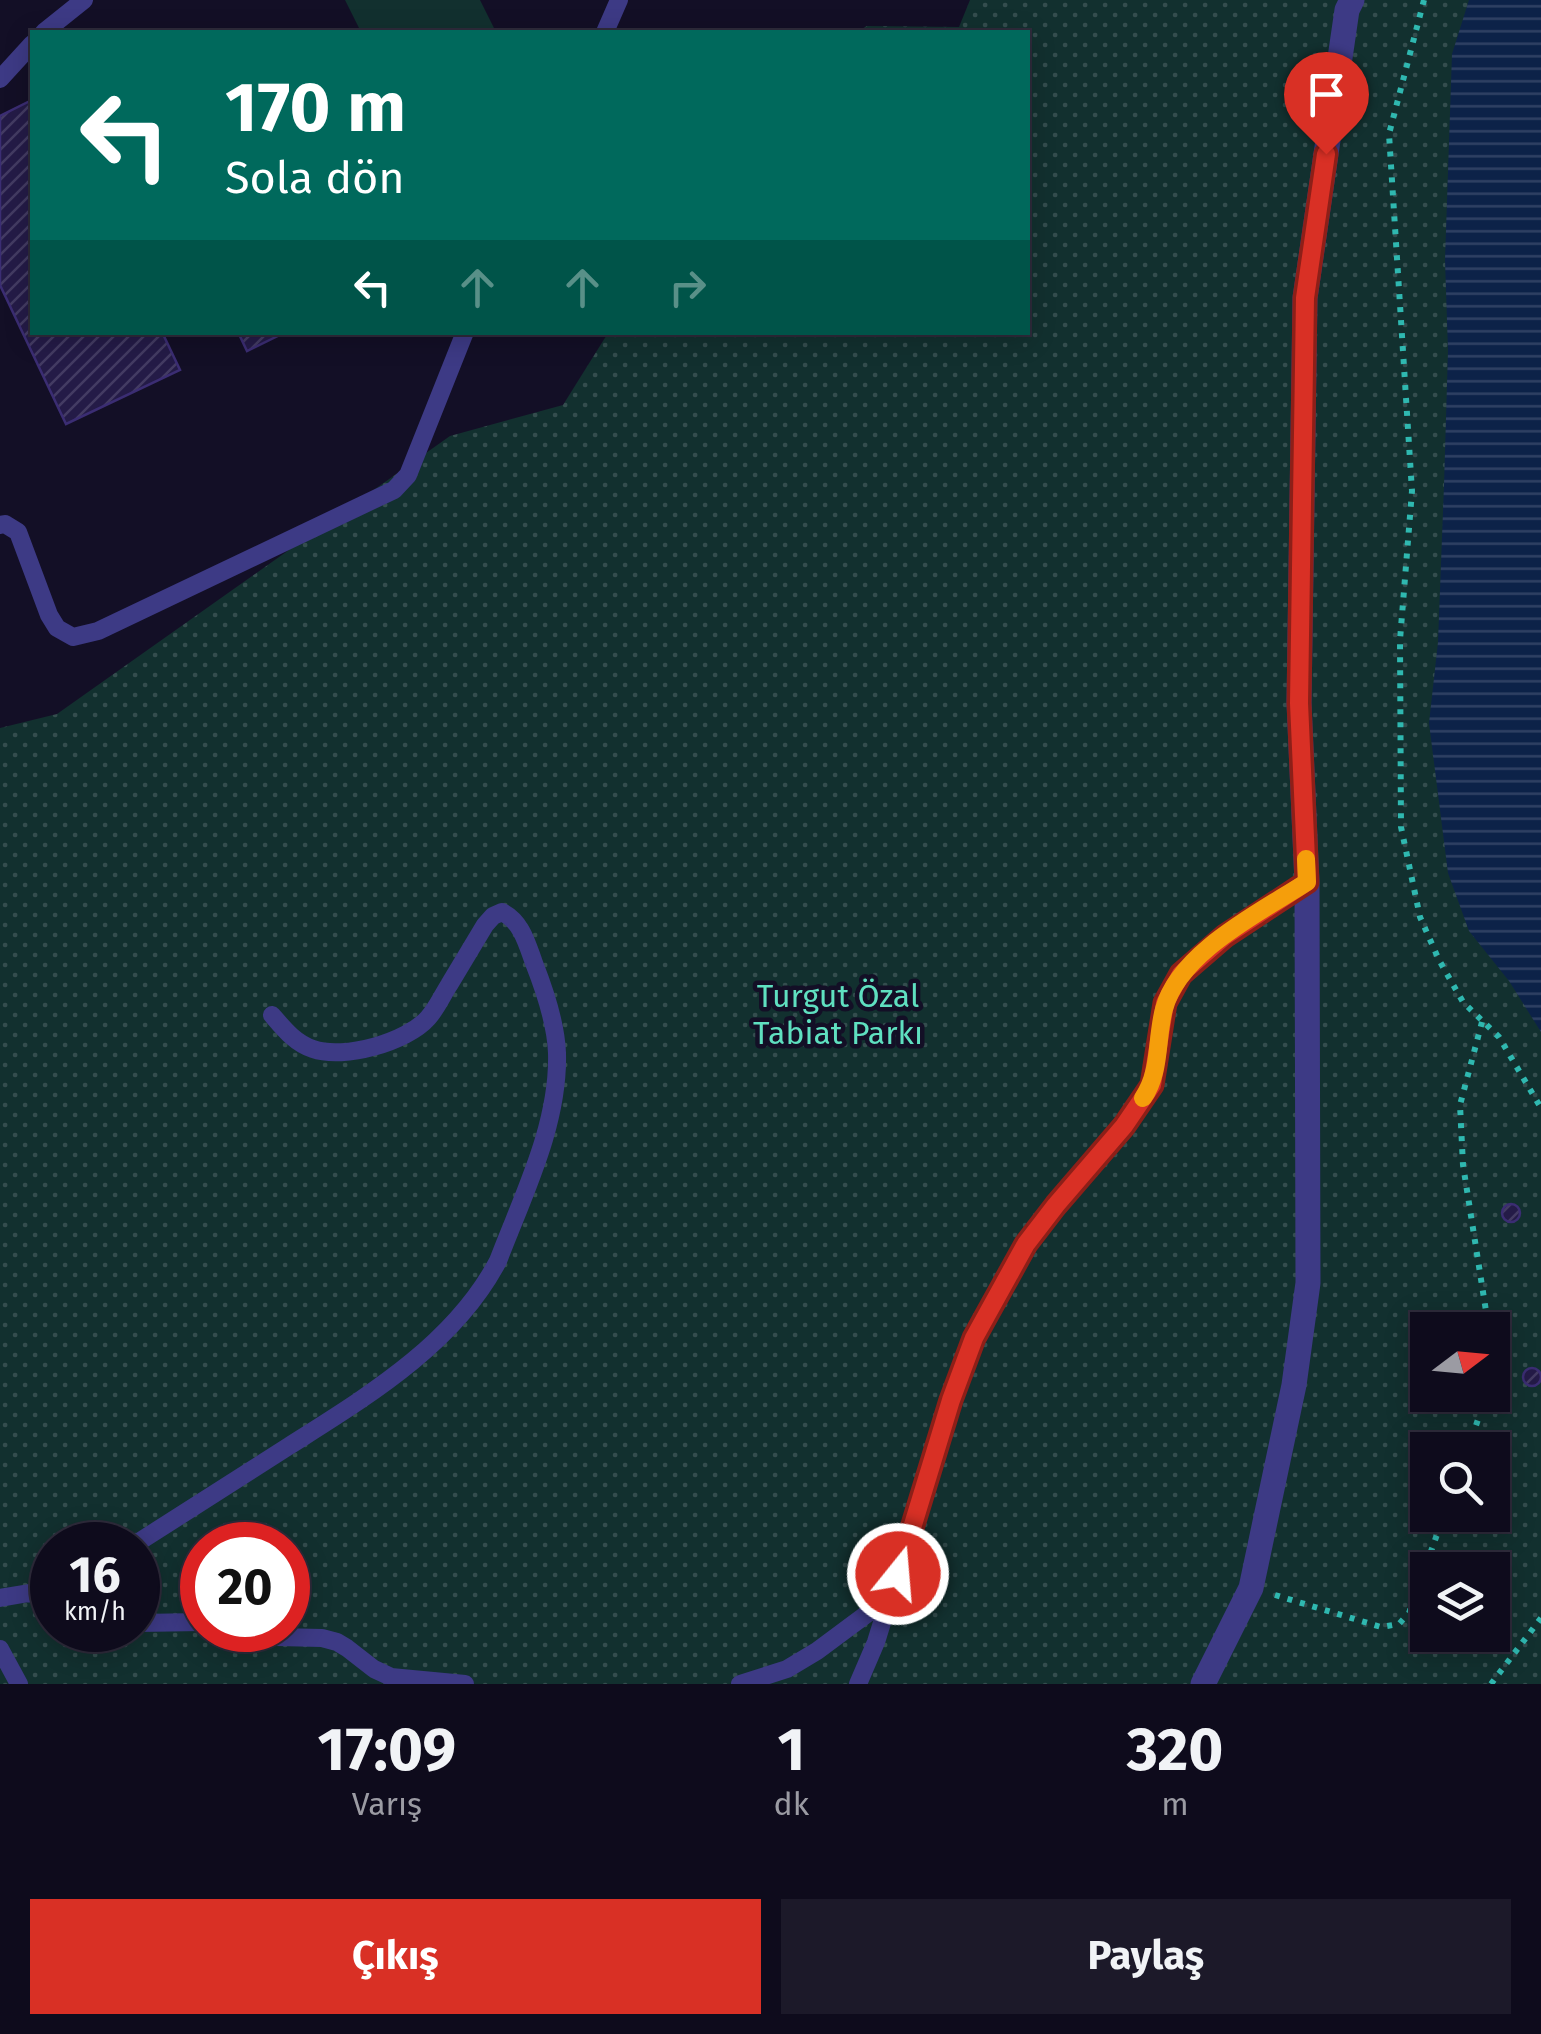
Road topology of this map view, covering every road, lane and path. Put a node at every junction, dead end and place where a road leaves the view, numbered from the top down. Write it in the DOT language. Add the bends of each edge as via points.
graph roads {
  1 [pos="84,0"];
  2 [pos="618,0"];
  3 [pos="1352,0"];
  4 [pos="1424,0"];
  5 [pos="46,30"];
  6 [pos="606,30"];
  7 [pos="30,46"];
  8 [pos="0,79"];
  9 [pos="464,335"];
  10 [pos="0,525"];
  11 [pos="1307,882"];
  12 [pos="272,1015"];
  13 [pos="1482,1020"];
  14 [pos="1541,1108"];
  15 [pos="1486,1312"];
  16 [pos="160,1528"];
  17 [pos="1438,1532"];
  18 [pos="1251,1588"];
  19 [pos="29,1593"];
  20 [pos="891,1595"];
  21 [pos="0,1598"];
  22 [pos="1541,1618"];
  23 [pos="310,1637"];
  24 [pos="0,1649"];
  25 [pos="18,1684"];
  26 [pos="466,1684"];
  27 [pos="740,1684"];
  28 [pos="858,1684"];
  29 [pos="1203,1684"];
  30 [pos="1491,1684"];
  1 -- 5 [label="lane"];
  2 -- 6 [label="lane"];
  3 -- 11 [label="street" via="1305,298 1299,703"];
  4 -- 13 [label="path" via="1389,134 1412,491 1400,640 1402,826 1420,917 1438,960"];
  7 -- 8 [label="lane"];
  9 -- 10 [label="lane" via="408,475 394,490 98,631 73,636 58,628 18,532"];
  11 -- 18 [label="street" via="1308,1283 1294,1386"];
  11 -- 20 [label="lane" via="1181,974 1165,1003 1152,1085 1026,1244 974,1338"];
  12 -- 16 [label="lane" via="293,1038 329,1053 416,1030 485,925 502,912 523,934 554,1030 555,1086 546,1132 488,1280 434,1343 365,1398"];
  13 -- 14 [label="path"];
  13 -- 15 [label="path" via="1460,1105"];
  17 -- 18 [label="path" via="1399,1624 1381,1627"];
  18 -- 29 [label="street"];
  19 -- 21 [label="lane"];
  20 -- 27 [label="lane" via="817,1651"];
  20 -- 28 [label="lane"];
  22 -- 30 [label="path"];
  23 -- 26 [label="lane" via="336,1642 392,1676"];
  24 -- 25 [label="lane"];
}
